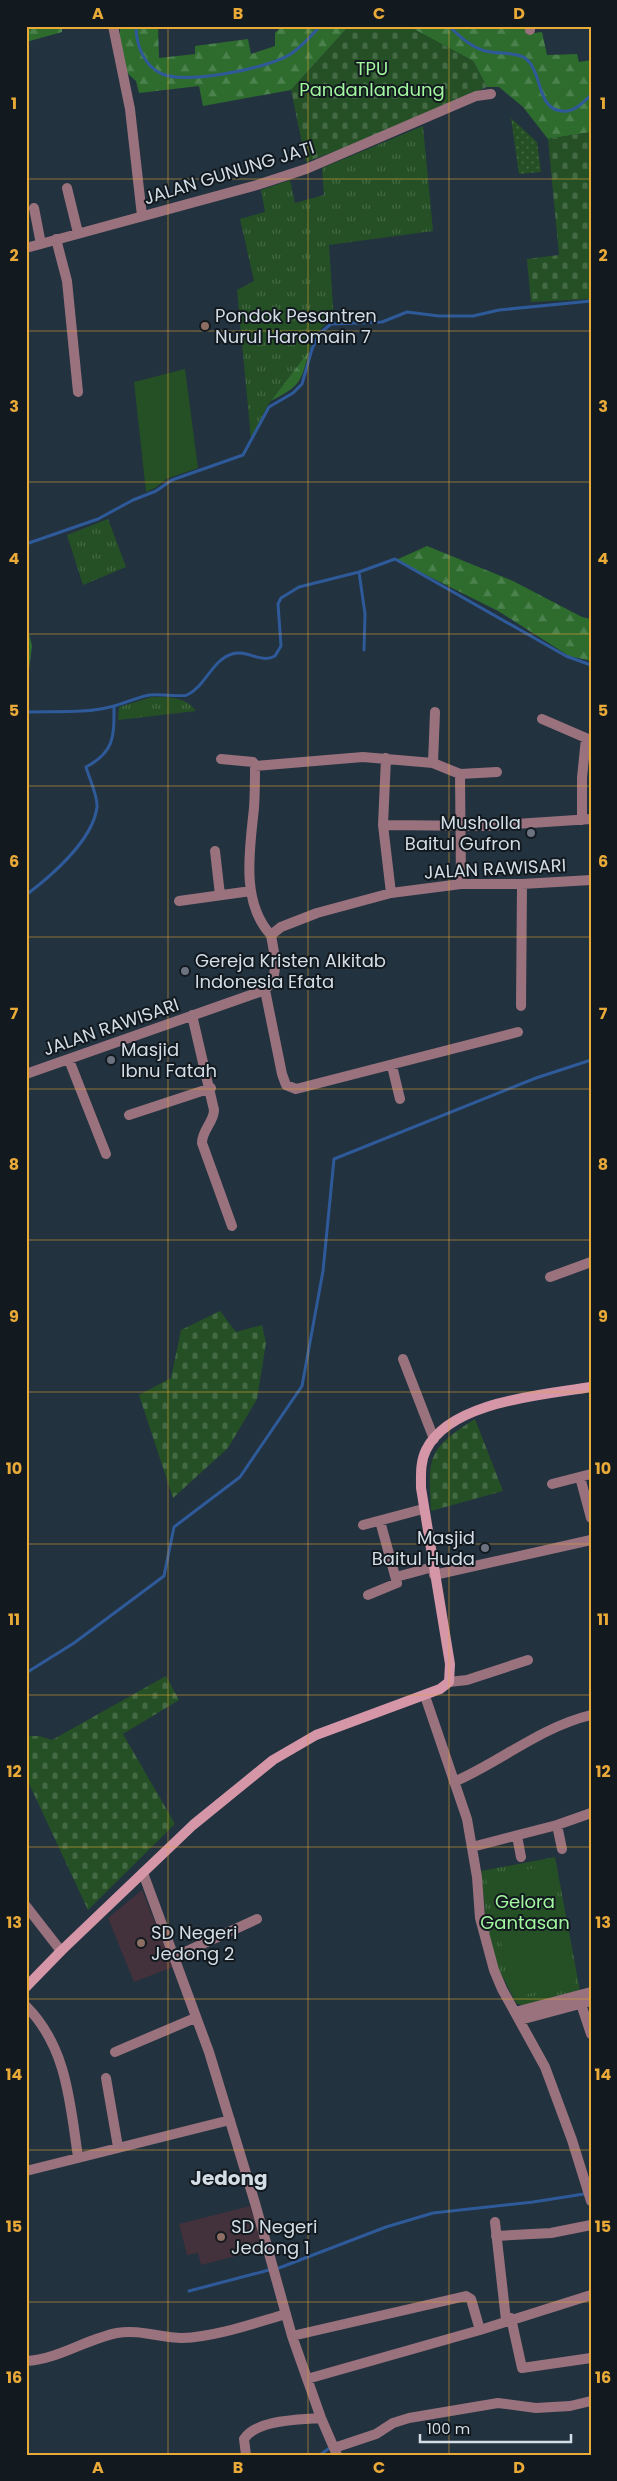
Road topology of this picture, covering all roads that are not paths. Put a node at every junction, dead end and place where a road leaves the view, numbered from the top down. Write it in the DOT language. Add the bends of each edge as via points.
graph roads {
  1 [pos="113,26"];
  2 [pos="491,94"];
  3 [pos="67,188"];
  4 [pos="34,208"];
  5 [pos="142,216"];
  6 [pos="78,233"];
  7 [pos="56,240"];
  8 [pos="41,244"];
  9 [pos="26,248"];
  10 [pos="78,392"];
  11 [pos="435,712"];
  12 [pos="542,718"];
  13 [pos="386,758"];
  14 [pos="221,759"];
  15 [pos="434,763"];
  16 [pos="255,766"];
  17 [pos="497,772"];
  18 [pos="460,774"];
  19 [pos="586,820"];
  20 [pos="383,825"];
  21 [pos="459,826"];
  22 [pos="215,852"];
  23 [pos="591,880"];
  24 [pos="461,884"];
  25 [pos="522,884"];
  26 [pos="251,891"];
  27 [pos="391,893"];
  28 [pos="220,895"];
  29 [pos="179,901"];
  30 [pos="271,934"];
  31 [pos="265,990"];
  32 [pos="521,1006"];
  33 [pos="192,1015"];
  34 [pos="518,1032"];
  35 [pos="69,1060"];
  36 [pos="392,1066"];
  37 [pos="26,1074"];
  38 [pos="211,1088"];
  39 [pos="400,1099"];
  40 [pos="129,1115"];
  41 [pos="106,1154"];
  42 [pos="232,1226"];
  43 [pos="591,1262"];
  44 [pos="550,1277"];
  45 [pos="403,1359"];
  46 [pos="591,1387"];
  47 [pos="434,1438"];
  48 [pos="586,1476"];
  49 [pos="552,1484"];
  50 [pos="423,1509"];
  51 [pos="591,1518"];
  52 [pos="380,1521"];
  53 [pos="363,1525"];
  54 [pos="591,1540"];
  55 [pos="433,1571"];
  56 [pos="396,1577"];
  57 [pos="368,1594"];
  58 [pos="528,1660"];
  59 [pos="449,1682"];
  60 [pos="425,1696"];
  61 [pos="591,1715"];
  62 [pos="454,1782"];
  63 [pos="591,1812"];
  64 [pos="557,1825"];
  65 [pos="517,1836"];
  66 [pos="472,1847"];
  67 [pos="562,1849"];
  68 [pos="521,1857"];
  69 [pos="143,1873"];
  70 [pos="26,1906"];
  71 [pos="257,1919"];
  72 [pos="61,1950"];
  73 [pos="174,1958"];
  74 [pos="26,1988"];
  75 [pos="591,1992"];
  76 [pos="586,2002"];
  77 [pos="26,2006"];
  78 [pos="518,2016"];
  79 [pos="196,2018"];
  80 [pos="591,2034"];
  81 [pos="115,2052"];
  82 [pos="106,2078"];
  83 [pos="230,2120"];
  84 [pos="118,2147"];
  85 [pos="78,2157"];
  86 [pos="26,2171"];
  87 [pos="591,2201"];
  88 [pos="495,2222"];
  89 [pos="591,2225"];
  90 [pos="496,2236"];
  91 [pos="591,2295"];
  92 [pos="286,2314"];
  93 [pos="508,2319"];
  94 [pos="480,2330"];
  95 [pos="292,2336"];
  96 [pos="591,2358"];
  97 [pos="26,2361"];
  98 [pos="307,2379"];
  99 [pos="591,2401"];
  100 [pos="321,2418"];
  101 [pos="336,2451"];
  102 [pos="246,2455"];
  1 -- 5 [label="street" via="130,109"];
  2 -- 5 [label="street, JALAN GUNUNG JATI" via="476,96 306,170"];
  3 -- 6 [label="street"];
  4 -- 8 [label="street"];
  5 -- 6 [label="street, JALAN GUNUNG JATI"];
  6 -- 7 [label="street, JALAN GUNUNG JATI"];
  7 -- 8 [label="street, JALAN GUNUNG JATI"];
  7 -- 10 [label="street" via="68,281"];
  8 -- 9 [label="street, JALAN GUNUNG JATI"];
  11 -- 15 [label="street"];
  12 -- 19 [label="street" via="586,738 582,778"];
  13 -- 15 [label="street"];
  13 -- 16 [label="street"];
  13 -- 20 [label="street"];
  14 -- 16 [label="street" via="254,762"];
  15 -- 18 [label="street"];
  16 -- 26 [label="street" via="249,849"];
  17 -- 18 [label="street"];
  18 -- 21 [label="street"];
  19 -- 21 [label="street"];
  20 -- 21 [label="street"];
  20 -- 27 [label="street"];
  21 -- 24 [label="street"];
  22 -- 28 [label="street"];
  23 -- 25 [label="street, JALAN RAWISARI"];
  24 -- 25 [label="street, JALAN RAWISARI"];
  24 -- 27 [label="street, JALAN RAWISARI"];
  25 -- 32 [label="street"];
  26 -- 28 [label="street"];
  26 -- 30 [label="street" via="264,926"];
  27 -- 30 [label="street, JALAN RAWISARI" via="317,913"];
  28 -- 29 [label="street"];
  30 -- 31 [label="street" via="275,974"];
  31 -- 33 [label="street, JALAN RAWISARI"];
  31 -- 36 [label="street" via="282,1074 290,1088"];
  33 -- 35 [label="street, JALAN RAWISARI"];
  33 -- 38 [label="street"];
  34 -- 36 [label="street"];
  35 -- 37 [label="street, JALAN RAWISARI"];
  35 -- 41 [label="street"];
  36 -- 39 [label="street"];
  38 -- 40 [label="street"];
  38 -- 42 [label="street" via="214,1116 202,1135 202,1143"];
  43 -- 44 [label="street"];
  45 -- 47 [label="street"];
  46 -- 47 [label="street" via="479,1410 454,1422"];
  47 -- 50 [label="street" via="422,1461"];
  48 -- 49 [label="street"];
  48 -- 51 [label="street"];
  50 -- 52 [label="street"];
  50 -- 55 [label="street"];
  52 -- 53 [label="street"];
  52 -- 56 [label="street"];
  54 -- 55 [label="street"];
  55 -- 56 [label="street"];
  55 -- 59 [label="street" via="450,1664"];
  56 -- 57 [label="street" via="397,1583"];
  58 -- 59 [label="street" via="467,1680"];
  59 -- 60 [label="street"];
  60 -- 62 [label="street"];
  60 -- 69 [label="street" via="336,1726 298,1744 193,1825"];
  61 -- 62 [label="street" via="550,1730 476,1773"];
  62 -- 66 [label="street" via="467,1819"];
  63 -- 64 [label="street"];
  64 -- 65 [label="street"];
  64 -- 67 [label="street"];
  65 -- 66 [label="street"];
  65 -- 68 [label="street"];
  66 -- 78 [label="street" via="486,1942 502,1989"];
  69 -- 72 [label="street"];
  69 -- 73 [label="street"];
  70 -- 72 [label="street"];
  71 -- 73 [label="street"];
  72 -- 74 [label="street"];
  73 -- 79 [label="street"];
  75 -- 78 [label="street"];
  76 -- 78 [label="street"];
  76 -- 80 [label="street"];
  77 -- 85 [label="street" via="44,2027 57,2051 68,2093"];
  78 -- 87 [label="street" via="545,2067"];
  79 -- 81 [label="street"];
  79 -- 83 [label="street"];
  82 -- 84 [label="street"];
  83 -- 84 [label="street"];
  83 -- 92 [label="street"];
  84 -- 85 [label="street"];
  85 -- 86 [label="street"];
  88 -- 90 [label="street"];
  89 -- 90 [label="street" via="551,2233"];
  90 -- 93 [label="street"];
  91 -- 93 [label="street"];
  92 -- 95 [label="street"];
  92 -- 97 [label="street" via="184,2338 126,2332"];
  93 -- 94 [label="street"];
  93 -- 96 [label="street" via="522,2368"];
  94 -- 95 [label="street" via="471,2298 466,2296"];
  94 -- 98 [label="street"];
  95 -- 98 [label="street"];
  98 -- 100 [label="street"];
  99 -- 101 [label="street" via="536,2408 498,2403 409,2418"];
  100 -- 101 [label="street"];
  100 -- 102 [label="street" via="282,2421 248,2433 244,2439"];
}
